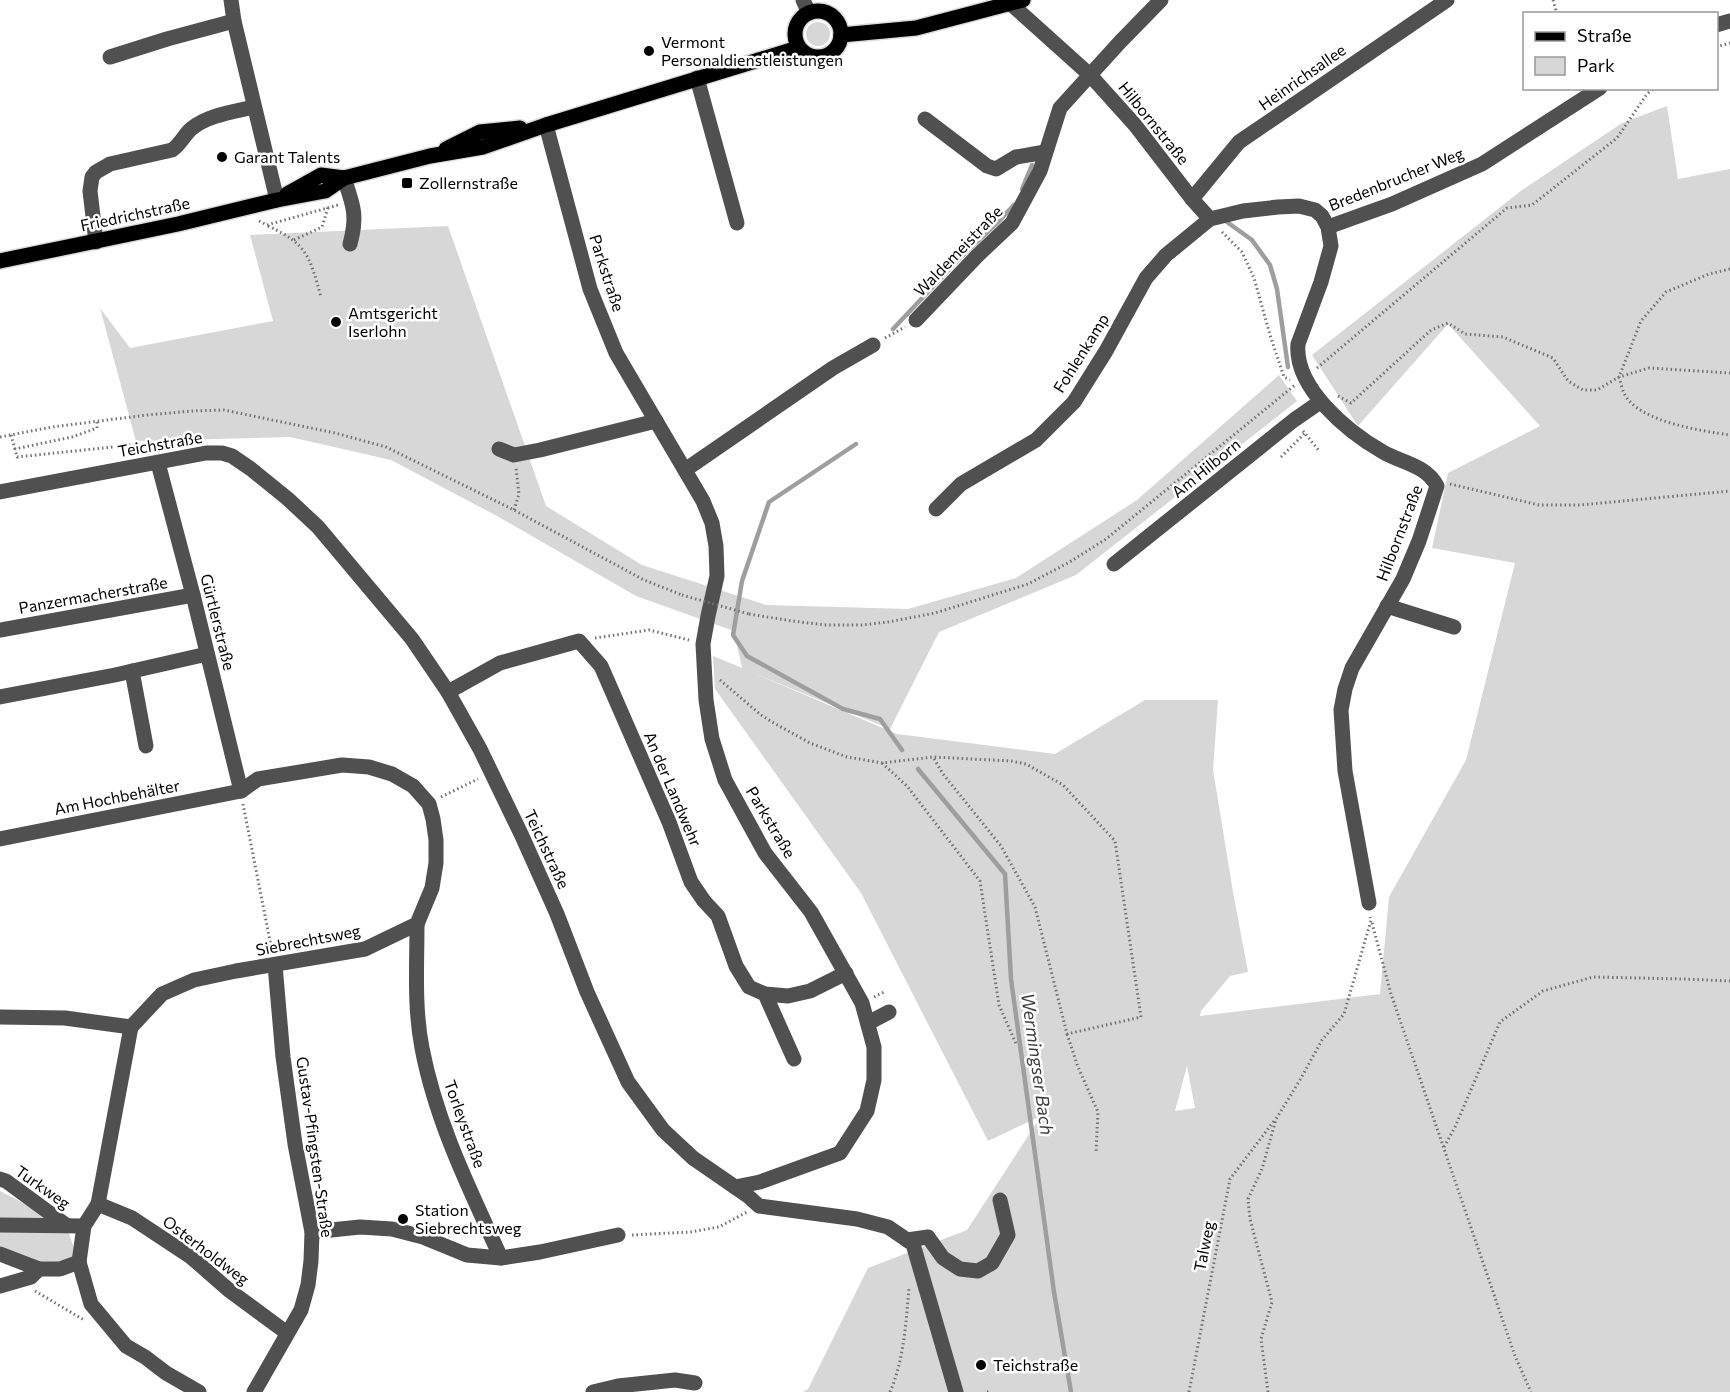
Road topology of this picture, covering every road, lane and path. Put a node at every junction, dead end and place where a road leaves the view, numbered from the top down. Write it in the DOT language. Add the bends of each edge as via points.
graph roads {
  1 [pos="231,0"];
  2 [pos="1161,0"];
  3 [pos="1447,0"];
  4 [pos="1017,2"];
  5 [pos="806,6"];
  6 [pos="234,21"];
  7 [pos="841,35"];
  8 [pos="798,48"];
  9 [pos="110,57"];
  10 [pos="1090,75"];
  11 [pos="697,78"];
  12 [pos="1597,90"];
  13 [pos="1652,90"];
  14 [pos="254,107"];
  15 [pos="925,119"];
  16 [pos="546,125"];
  17 [pos="1045,152"];
  18 [pos="344,178"];
  19 [pos="1192,199"];
  20 [pos="277,200"];
  21 [pos="352,202"];
  22 [pos="329,208"];
  23 [pos="239,209"];
  24 [pos="1210,219"];
  25 [pos="737,223"];
  26 [pos="267,225"];
  27 [pos="1328,227"];
  28 [pos="294,240"];
  29 [pos="96,242"];
  30 [pos="350,244"];
  31 [pos="0,261"];
  32 [pos="1730,269"];
  33 [pos="321,297"];
  34 [pos="916,320"];
  35 [pos="873,345"];
  36 [pos="1730,373"];
  37 [pos="1619,377"];
  38 [pos="1304,378"];
  39 [pos="1320,402"];
  40 [pos="1294,420"];
  41 [pos="656,421"];
  42 [pos="97,422"];
  43 [pos="1305,433"];
  44 [pos="11,435"];
  45 [pos="1730,435"];
  46 [pos="0,437"];
  47 [pos="15,449"];
  48 [pos="507,452"];
  49 [pos="1320,452"];
  50 [pos="1281,457"];
  51 [pos="158,463"];
  52 [pos="685,470"];
  53 [pos="1437,486"];
  54 [pos="1730,491"];
  55 [pos="0,492"];
  56 [pos="936,509"];
  57 [pos="514,510"];
  58 [pos="1114,564"];
  59 [pos="193,595"];
  60 [pos="1387,606"];
  61 [pos="1454,627"];
  62 [pos="0,630"];
  63 [pos="579,640"];
  64 [pos="698,642"];
  65 [pos="207,654"];
  66 [pos="704,667"];
  67 [pos="132,671"];
  68 [pos="448,692"];
  69 [pos="0,697"];
  70 [pos="146,746"];
  71 [pos="933,757"];
  72 [pos="882,763"];
  73 [pos="491,772"];
  74 [pos="241,791"];
  75 [pos="429,804"];
  76 [pos="0,839"];
  77 [pos="1369,903"];
  78 [pos="1371,920"];
  79 [pos="417,924"];
  80 [pos="275,965"];
  81 [pos="846,973"];
  82 [pos="1730,981"];
  83 [pos="765,994"];
  84 [pos="889,1012"];
  85 [pos="0,1017"];
  86 [pos="868,1023"];
  87 [pos="131,1027"];
  88 [pos="1067,1034"];
  89 [pos="1017,1046"];
  90 [pos="794,1059"];
  91 [pos="1276,1119"];
  92 [pos="1444,1147"];
  93 [pos="1096,1152"];
  94 [pos="0,1179"];
  95 [pos="735,1187"];
  96 [pos="1000,1200"];
  97 [pos="98,1204"];
  98 [pos="759,1206"];
  99 [pos="0,1225"];
  100 [pos="66,1225"];
  101 [pos="84,1226"];
  102 [pos="312,1232"];
  103 [pos="618,1235"];
  104 [pos="907,1240"];
  105 [pos="0,1254"];
  106 [pos="501,1258"];
  107 [pos="79,1262"];
  108 [pos="39,1269"];
  109 [pos="910,1277"];
  110 [pos="18,1280"];
  111 [pos="0,1286"];
  112 [pos="89,1324"];
  113 [pos="287,1333"];
  114 [pos="694,1383"];
  115 [pos="199,1392"];
  116 [pos="254,1392"];
  117 [pos="593,1392"];
  118 [pos="890,1392"];
  119 [pos="956,1392"];
  120 [pos="1189,1392"];
  121 [pos="1268,1392"];
  122 [pos="1531,1392"];
  1 -- 6 [label="street"];
  2 -- 10 [label="street, Waldemeistraße"];
  3 -- 19 [label="street, Heinrichsallee" via="1239,142"];
  4 -- 7 [label="main road" via="916,28"];
  4 -- 10 [label="street, Hilbornstraße"];
  5 -- 7 [label="main road" via="831,15 837,20"];
  5 -- 8 [label="main road" via="795,28"];
  6 -- 9 [label="street"];
  6 -- 14 [label="street"];
  7 -- 8 [label="main road" via="836,49 824,57 809,57"];
  8 -- 11 [label="main road, Friedrichstraße"];
  10 -- 17 [label="street, Waldemeistraße" via="1060,108"];
  10 -- 19 [label="street, Hilbornstraße"];
  11 -- 16 [label="main road, Friedrichstraße"];
  11 -- 25 [label="street"];
  12 -- 27 [label="street, Bredenbrucher Weg" via="1482,164"];
  13 -- 38 [label="path" via="1617,138 1532,205 1506,208"];
  14 -- 20 [label="street"];
  14 -- 29 [label="street" via="208,118 189,130 172,150 110,164 96,172 90,191"];
  15 -- 17 [label="street" via="996,169 1016,157"];
  16 -- 18 [label="main road, Friedrichstraße" via="483,147"];
  16 -- 41 [label="street, Parkstraße" via="590,289 616,353"];
  17 -- 34 [label="street, Waldemeistraße" via="1040,171 1012,223"];
  18 -- 20 [label="main road, Friedrichstraße" via="321,175"];
  18 -- 21 [label="street"];
  19 -- 24 [label="street, Hilbornstraße"];
  20 -- 23 [label="main road, Friedrichstraße"];
  21 -- 22 [label="path"];
  21 -- 30 [label="street" via="355,211"];
  22 -- 26 [label="path"];
  22 -- 28 [label="path" via="322,228"];
  23 -- 26 [label="path"];
  23 -- 29 [label="main road, Friedrichstraße"];
  24 -- 27 [label="street" via="1243,211 1299,206 1315,210"];
  24 -- 38 [label="path" via="1242,252 1254,278 1284,377"];
  24 -- 56 [label="street, Fohlenkamp" via="1166,255 1146,278 1074,402 1036,440 961,484"];
  26 -- 28 [label="path"];
  27 -- 38 [label="street, Hilbornstraße" via="1328,261 1298,344"];
  28 -- 33 [label="path" via="311,261"];
  29 -- 31 [label="main road, Friedrichstraße"];
  32 -- 37 [label="path" via="1666,292 1641,321"];
  34 -- 35 [label="path"];
  35 -- 52 [label="street"];
  36 -- 37 [label="path" via="1649,368"];
  37 -- 39 [label="path" via="1597,390 1583,390 1568,381 1552,358 1503,337 1464,334 1448,323 1431,330 1351,403 1329,392"];
  37 -- 45 [label="path" via="1626,396 1638,409 1663,421"];
  38 -- 39 [label="street, Hilbornstraße"];
  38 -- 57 [label="path, bridge" via="1106,539 1068,563 1028,584 935,613 888,622 826,625 792,621 749,614 682,595 644,580"];
  39 -- 40 [label="street, Am Hilborn"];
  39 -- 53 [label="street, Hilbornstraße" via="1362,439 1432,476"];
  40 -- 43 [label="path"];
  40 -- 58 [label="street, Am Hilborn"];
  41 -- 48 [label="street" via="540,450"];
  41 -- 52 [label="street, Parkstraße"];
  42 -- 44 [label="path"];
  42 -- 47 [label="path" via="97,428 72,437"];
  42 -- 57 [label="path" via="224,410 295,424 386,447"];
  43 -- 49 [label="path"];
  43 -- 50 [label="path"];
  44 -- 46 [label="path"];
  44 -- 47 [label="path"];
  47 -- 51 [label="path" via="17,457 151,442"];
  48 -- 57 [label="path" via="519,494"];
  51 -- 55 [label="street, Teichstraße"];
  51 -- 59 [label="street, Gürtlerstraße"];
  51 -- 68 [label="street, Teichstraße" via="222,453 251,469 324,534 412,639"];
  52 -- 66 [label="street, Parkstraße" via="712,523 716,546 717,576 708,616"];
  53 -- 54 [label="path" via="1452,484 1539,505"];
  53 -- 60 [label="street, Hilbornstraße" via="1419,541"];
  59 -- 62 [label="street, Panzermacherstraße"];
  59 -- 65 [label="street, Gürtlerstraße"];
  60 -- 61 [label="street"];
  60 -- 77 [label="street, Hilbornstraße" via="1352,668 1341,710 1345,771"];
  63 -- 64 [label="path" via="649,630"];
  63 -- 68 [label="street" via="500,663"];
  63 -- 83 [label="street, An der Landwehr" via="601,666 692,882 718,916 736,966 749,987"];
  65 -- 67 [label="street"];
  65 -- 74 [label="street, Gürtlerstraße"];
  66 -- 72 [label="path" via="761,715 810,743 847,757"];
  66 -- 81 [label="street, Parkstraße" via="712,739 725,780 765,853 811,912"];
  67 -- 69 [label="street"];
  67 -- 70 [label="street"];
  68 -- 73 [label="street, Teichstraße"];
  71 -- 72 [label="path"];
  71 -- 88 [label="path" via="1001,846 1035,907"];
  71 -- 88 [label="path" via="1026,764 1063,785 1115,841 1141,1017"];
  72 -- 89 [label="path" via="907,786 980,882 999,1005"];
  73 -- 75 [label="path"];
  73 -- 95 [label="street, Teichstraße" via="628,1082 663,1130 693,1158"];
  74 -- 75 [label="street" via="258,779 342,765 392,774 413,786"];
  74 -- 76 [label="street, Am Hochbehälter"];
  74 -- 80 [label="path"];
  75 -- 79 [label="street" via="436,863 432,888"];
  77 -- 78 [label="path"];
  78 -- 91 [label="path" via="1344,1014 1322,1040"];
  78 -- 92 [label="path" via="1391,994"];
  79 -- 80 [label="street, Siebrechtsweg" via="365,949"];
  79 -- 106 [label="street, Torleystraße" via="416,1000 436,1105"];
  80 -- 87 [label="street, Siebrechtsweg" via="194,980 162,994"];
  80 -- 102 [label="street, Gustav-Pfingsten-Straße" via="283,1057"];
  81 -- 83 [label="street" via="810,991 788,996"];
  81 -- 86 [label="street, Parkstraße" via="865,1008"];
  82 -- 92 [label="path" via="1593,977 1544,991 1500,1022"];
  83 -- 90 [label="street"];
  84 -- 86 [label="street"];
  85 -- 87 [label="street" via="65,1018"];
  86 -- 95 [label="street, Parkstraße" via="874,1047 874,1080 867,1111 840,1153"];
  87 -- 97 [label="street"];
  88 -- 93 [label="path" via="1098,1112"];
  91 -- 120 [label="path, Talweg" via="1230,1179"];
  91 -- 121 [label="path" via="1248,1199 1272,1302 1261,1339"];
  92 -- 122 [label="path" via="1515,1356"];
  94 -- 100 [label="street, Turkweg"];
  95 -- 98 [label="street, Teichstraße"];
  96 -- 104 [label="street" via="1008,1235 992,1263 978,1271 960,1269 943,1258 928,1237"];
  97 -- 101 [label="street"];
  97 -- 113 [label="street, Osterholdweg" via="132,1218 191,1257"];
  98 -- 103 [label="path" via="719,1227"];
  98 -- 104 [label="street" via="857,1219 888,1227"];
  99 -- 100 [label="street"];
  100 -- 101 [label="street"];
  101 -- 107 [label="street"];
  102 -- 106 [label="street" via="360,1227 392,1229 468,1254"];
  102 -- 113 [label="street, Gustav-Pfingsten-Straße" via="308,1286 301,1310"];
  103 -- 106 [label="street"];
  104 -- 119 [label="street" via="913,1244"];
  105 -- 108 [label="street"];
  107 -- 108 [label="street" via="60,1269"];
  107 -- 115 [label="street" via="91,1304 126,1346"];
  108 -- 110 [label="street"];
  109 -- 118 [label="path" via="904,1334"];
  110 -- 111 [label="street"];
  110 -- 112 [label="path"];
  113 -- 116 [label="street, Gustav-Pfingsten-Straße"];
  114 -- 117 [label="street" via="675,1380"];
}
